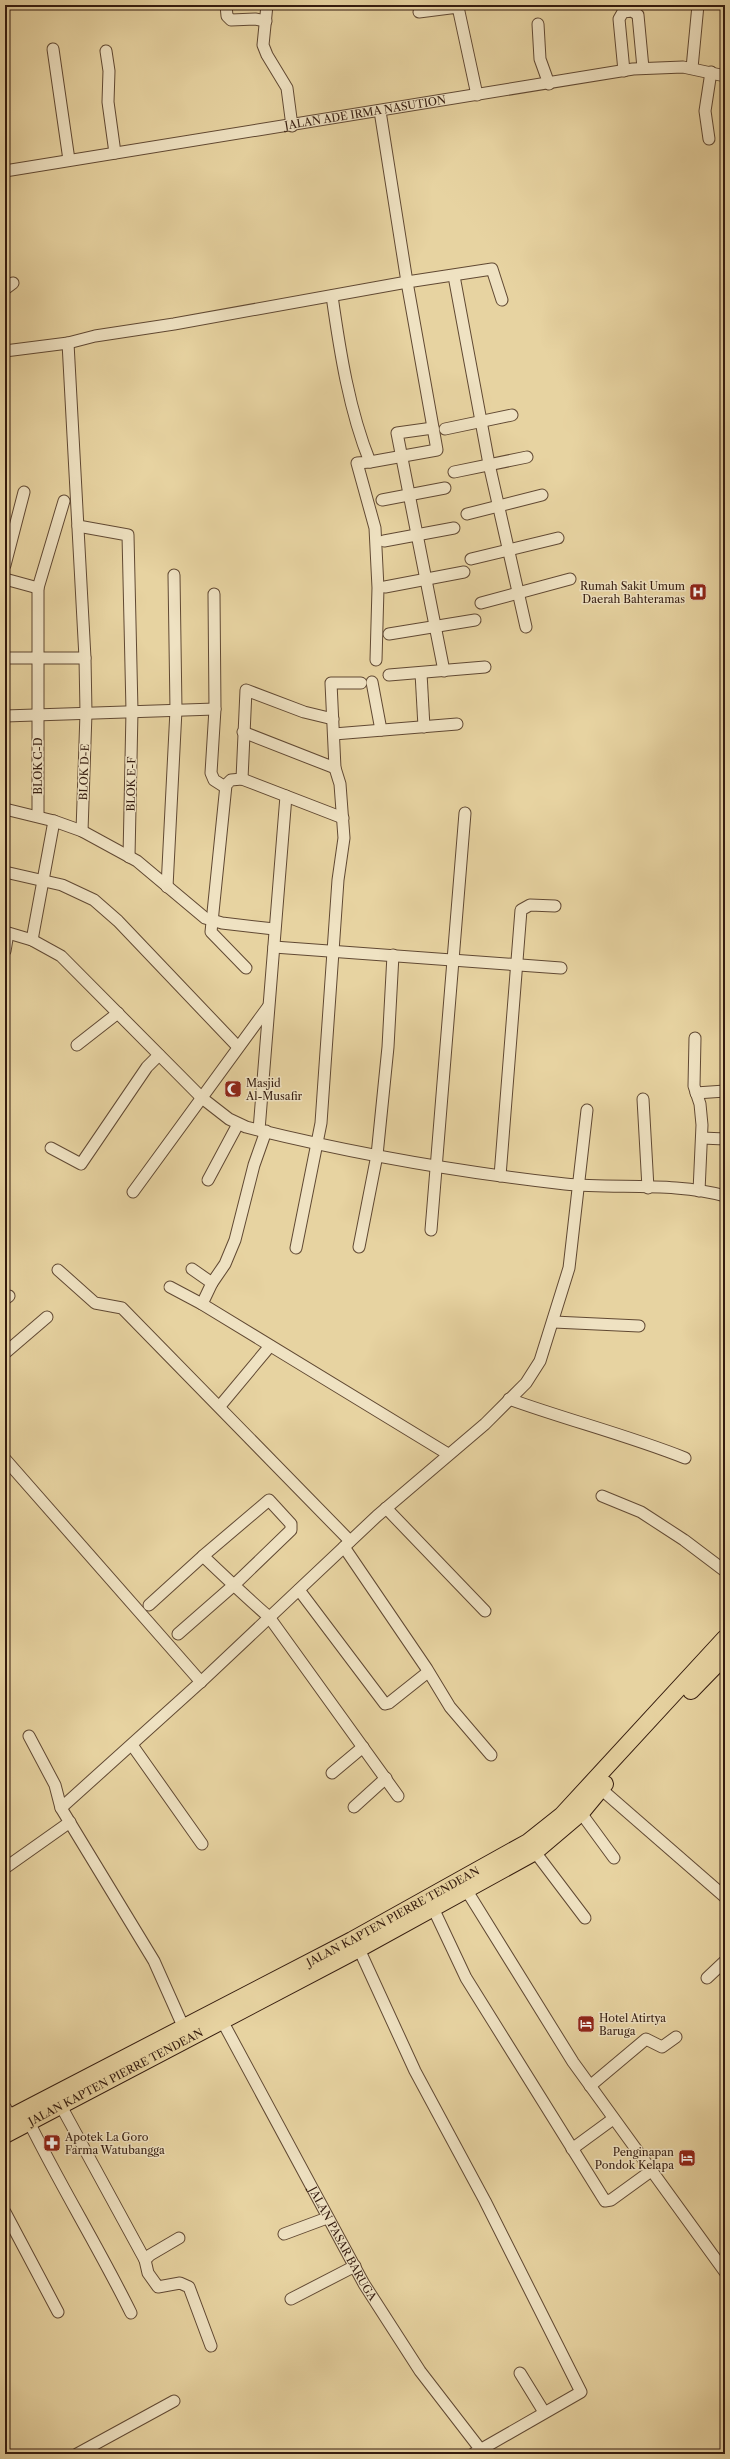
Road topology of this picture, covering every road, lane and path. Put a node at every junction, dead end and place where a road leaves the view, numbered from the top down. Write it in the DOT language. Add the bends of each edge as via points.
graph roads {
  1 [pos="226,5"];
  2 [pos="267,5"];
  3 [pos="698,5"];
  4 [pos="419,12"];
  5 [pos="266,21"];
  6 [pos="538,24"];
  7 [pos="53,49"];
  8 [pos="106,51"];
  9 [pos="642,68"];
  10 [pos="692,68"];
  11 [pos="624,70"];
  12 [pos="711,72"];
  13 [pos="725,76"];
  14 [pos="549,84"];
  15 [pos="477,95"];
  16 [pos="380,111"];
  17 [pos="292,126"];
  18 [pos="709,139"];
  19 [pos="115,153"];
  20 [pos="69,160"];
  21 [pos="5,171"];
  22 [pos="454,276"];
  23 [pos="407,282"];
  24 [pos="332,296"];
  25 [pos="502,300"];
  26 [pos="68,343"];
  27 [pos="5,351"];
  28 [pos="512,415"];
  29 [pos="481,421"];
  30 [pos="432,428"];
  31 [pos="445,429"];
  32 [pos="401,456"];
  33 [pos="527,457"];
  34 [pos="370,462"];
  35 [pos="489,464"];
  36 [pos="454,472"];
  37 [pos="445,488"];
  38 [pos="24,492"];
  39 [pos="542,495"];
  40 [pos="408,496"];
  41 [pos="382,500"];
  42 [pos="64,501"];
  43 [pos="498,507"];
  44 [pos="467,514"];
  45 [pos="78,526"];
  46 [pos="454,528"];
  47 [pos="417,535"];
  48 [pos="558,538"];
  49 [pos="384,541"];
  50 [pos="507,549"];
  51 [pos="471,559"];
  52 [pos="5,565"];
  53 [pos="464,572"];
  54 [pos="174,576"];
  55 [pos="5,579"];
  56 [pos="426,579"];
  57 [pos="570,579"];
  58 [pos="385,587"];
  59 [pos="38,588"];
  60 [pos="214,594"];
  61 [pos="516,594"];
  62 [pos="481,603"];
  63 [pos="475,620"];
  64 [pos="435,626"];
  65 [pos="526,627"];
  66 [pos="389,634"];
  67 [pos="5,658"];
  68 [pos="85,658"];
  69 [pos="39,659"];
  70 [pos="376,660"];
  71 [pos="485,667"];
  72 [pos="444,671"];
  73 [pos="421,672"];
  74 [pos="389,675"];
  75 [pos="372,682"];
  76 [pos="361,683"];
  77 [pos="215,709"];
  78 [pos="176,710"];
  79 [pos="132,711"];
  80 [pos="86,713"];
  81 [pos="38,715"];
  82 [pos="5,716"];
  83 [pos="333,719"];
  84 [pos="457,724"];
  85 [pos="424,727"];
  86 [pos="381,730"];
  87 [pos="243,732"];
  88 [pos="334,734"];
  89 [pos="335,768"];
  90 [pos="242,779"];
  91 [pos="225,787"];
  92 [pos="286,796"];
  93 [pos="5,809"];
  94 [pos="465,813"];
  95 [pos="38,816"];
  96 [pos="343,818"];
  97 [pos="54,821"];
  98 [pos="82,831"];
  99 [pos="129,857"];
  100 [pos="5,872"];
  101 [pos="44,879"];
  102 [pos="167,887"];
  103 [pos="555,906"];
  104 [pos="212,921"];
  105 [pos="274,929"];
  106 [pos="6,932"];
  107 [pos="32,940"];
  108 [pos="274,947"];
  109 [pos="5,951"];
  110 [pos="334,951"];
  111 [pos="393,955"];
  112 [pos="455,960"];
  113 [pos="518,963"];
  114 [pos="246,968"];
  115 [pos="561,968"];
  116 [pos="268,1007"];
  117 [pos="118,1013"];
  118 [pos="694,1038"];
  119 [pos="77,1045"];
  120 [pos="238,1047"];
  121 [pos="159,1054"];
  122 [pos="725,1091"];
  123 [pos="696,1093"];
  124 [pos="202,1098"];
  125 [pos="643,1099"];
  126 [pos="587,1110"];
  127 [pos="238,1124"];
  128 [pos="262,1131"];
  129 [pos="702,1138"];
  130 [pos="725,1138"];
  131 [pos="318,1143"];
  132 [pos="50,1148"];
  133 [pos="377,1155"];
  134 [pos="437,1167"];
  135 [pos="500,1176"];
  136 [pos="208,1180"];
  137 [pos="579,1185"];
  138 [pos="648,1188"];
  139 [pos="699,1191"];
  140 [pos="133,1192"];
  141 [pos="725,1196"];
  142 [pos="431,1230"];
  143 [pos="359,1247"];
  144 [pos="296,1248"];
  145 [pos="192,1269"];
  146 [pos="58,1270"];
  147 [pos="212,1283"];
  148 [pos="170,1287"];
  149 [pos="202,1304"];
  150 [pos="47,1317"];
  151 [pos="554,1322"];
  152 [pos="639,1326"];
  153 [pos="270,1346"];
  154 [pos="5,1353"];
  155 [pos="510,1399"];
  156 [pos="220,1406"];
  157 [pos="448,1454"];
  158 [pos="685,1458"];
  159 [pos="5,1459"];
  160 [pos="602,1496"];
  161 [pos="386,1508"];
  162 [pos="347,1544"];
  163 [pos="203,1556"];
  164 [pos="725,1571"];
  165 [pos="234,1585"];
  166 [pos="299,1590"];
  167 [pos="149,1605"];
  168 [pos="485,1611"];
  169 [pos="269,1617"];
  170 [pos="178,1634"];
  171 [pos="725,1638"];
  172 [pos="724,1659"];
  173 [pos="428,1672"];
  174 [pos="201,1682"];
  175 [pos="678,1698"];
  176 [pos="29,1736"];
  177 [pos="132,1745"];
  178 [pos="363,1747"];
  179 [pos="491,1755"];
  180 [pos="332,1772"];
  181 [pos="386,1778"];
  182 [pos="601,1789"];
  183 [pos="398,1796"];
  184 [pos="354,1807"];
  185 [pos="61,1808"];
  186 [pos="581,1813"];
  187 [pos="70,1822"];
  188 [pos="202,1844"];
  189 [pos="535,1852"];
  190 [pos="614,1858"];
  191 [pos="5,1868"];
  192 [pos="467,1891"];
  193 [pos="725,1897"];
  194 [pos="433,1908"];
  195 [pos="585,1918"];
  196 [pos="359,1949"];
  197 [pos="725,1960"];
  198 [pos="707,1978"];
  199 [pos="219,2015"];
  200 [pos="183,2026"];
  201 [pos="676,2037"];
  202 [pos="590,2086"];
  203 [pos="61,2106"];
  204 [pos="7,2115"];
  205 [pos="613,2119"];
  206 [pos="29,2122"];
  207 [pos="5,2135"];
  208 [pos="572,2149"];
  209 [pos="651,2171"];
  210 [pos="5,2212"];
  211 [pos="327,2218"];
  212 [pos="284,2234"];
  213 [pos="179,2238"];
  214 [pos="145,2260"];
  215 [pos="355,2266"];
  216 [pos="725,2272"];
  217 [pos="291,2299"];
  218 [pos="58,2312"];
  219 [pos="131,2313"];
  220 [pos="211,2346"];
  221 [pos="520,2373"];
  222 [pos="174,2400"];
  223 [pos="544,2412"];
  224 [pos="479,2453"];
  225 [pos="77,2454"];
  1 -- 5 [label="street" via="227,16 231,20"];
  2 -- 5 [label="street"];
  3 -- 10 [label="street"];
  4 -- 15 [label="street" via="458,7"];
  5 -- 17 [label="street" via="264,45 267,55 287,88"];
  6 -- 14 [label="street" via="540,59"];
  7 -- 20 [label="street"];
  8 -- 19 [label="street" via="109,71 108,102"];
  9 -- 10 [label="street, JALAN ADE IRMA NASUTION"];
  9 -- 11 [label="street, JALAN ADE IRMA NASUTION"];
  9 -- 11 [label="street" via="638,15 628,11 623,12 619,19"];
  10 -- 12 [label="street, JALAN ADE IRMA NASUTION"];
  11 -- 14 [label="street, JALAN ADE IRMA NASUTION"];
  12 -- 13 [label="street, JALAN ADE IRMA NASUTION"];
  12 -- 18 [label="street" via="705,111"];
  14 -- 15 [label="street, JALAN ADE IRMA NASUTION"];
  15 -- 16 [label="street, JALAN ADE IRMA NASUTION"];
  16 -- 17 [label="street, JALAN ADE IRMA NASUTION"];
  16 -- 23 [label="street"];
  17 -- 19 [label="street, JALAN ADE IRMA NASUTION"];
  19 -- 20 [label="street, JALAN ADE IRMA NASUTION"];
  20 -- 21 [label="street, JALAN ADE IRMA NASUTION"];
  22 -- 23 [label="street"];
  22 -- 25 [label="street" via="492,269"];
  22 -- 29 [label="street"];
  23 -- 24 [label="street"];
  23 -- 30 [label="street"];
  24 -- 26 [label="street"];
  24 -- 34 [label="street" via="352,404 361,441"];
  26 -- 27 [label="street"];
  26 -- 45 [label="street, BLOK D-E"];
  28 -- 29 [label="street"];
  29 -- 31 [label="street"];
  29 -- 35 [label="street"];
  30 -- 32 [label="street" via="397,434"];
  30 -- 32 [label="street" via="437,450"];
  32 -- 34 [label="street"];
  32 -- 40 [label="street"];
  33 -- 35 [label="street"];
  34 -- 70 [label="street" via="357,463 375,528 378,588"];
  35 -- 36 [label="street"];
  35 -- 43 [label="street"];
  37 -- 40 [label="street"];
  38 -- 52 [label="street"];
  39 -- 43 [label="street"];
  40 -- 41 [label="street"];
  40 -- 47 [label="street"];
  42 -- 59 [label="street, BLOK C-D"];
  43 -- 44 [label="street"];
  43 -- 50 [label="street"];
  45 -- 68 [label="street, BLOK D-E"];
  45 -- 79 [label="street, BLOK E-F" via="128,534"];
  46 -- 47 [label="street"];
  47 -- 49 [label="street"];
  47 -- 56 [label="street"];
  48 -- 50 [label="street"];
  50 -- 51 [label="street"];
  50 -- 61 [label="street"];
  53 -- 56 [label="street"];
  54 -- 78 [label="street"];
  55 -- 59 [label="street"];
  56 -- 58 [label="street"];
  56 -- 64 [label="street"];
  57 -- 61 [label="street"];
  59 -- 69 [label="street, BLOK C-D"];
  60 -- 77 [label="street"];
  61 -- 62 [label="street"];
  61 -- 65 [label="street"];
  63 -- 64 [label="street"];
  64 -- 66 [label="street"];
  64 -- 72 [label="street"];
  67 -- 69 [label="street"];
  68 -- 69 [label="street"];
  68 -- 80 [label="street, BLOK D-E"];
  69 -- 81 [label="street, BLOK C-D"];
  71 -- 72 [label="street"];
  72 -- 73 [label="street"];
  73 -- 74 [label="street"];
  73 -- 85 [label="street"];
  75 -- 86 [label="street"];
  76 -- 83 [label="street" via="331,683"];
  77 -- 78 [label="street"];
  77 -- 91 [label="street" via="211,773 214,780"];
  78 -- 79 [label="street"];
  78 -- 102 [label="street"];
  79 -- 80 [label="street"];
  79 -- 99 [label="street, BLOK E-F"];
  80 -- 81 [label="street"];
  80 -- 98 [label="street, BLOK D-E"];
  81 -- 82 [label="street"];
  81 -- 95 [label="street, BLOK C-D"];
  83 -- 87 [label="street" via="304,712 246,690"];
  83 -- 88 [label="street"];
  84 -- 85 [label="street"];
  85 -- 86 [label="street"];
  86 -- 88 [label="street"];
  87 -- 89 [label="street"];
  87 -- 90 [label="street"];
  88 -- 89 [label="street"];
  89 -- 96 [label="street" via="340,784"];
  90 -- 91 [label="street" via="231,780"];
  90 -- 92 [label="street"];
  91 -- 104 [label="street"];
  92 -- 96 [label="street"];
  92 -- 105 [label="street"];
  93 -- 95 [label="street"];
  94 -- 112 [label="street"];
  95 -- 97 [label="street"];
  96 -- 110 [label="street" via="344,838 338,880"];
  97 -- 98 [label="street"];
  97 -- 101 [label="street"];
  98 -- 99 [label="street"];
  99 -- 102 [label="street"];
  100 -- 101 [label="street"];
  101 -- 107 [label="street"];
  101 -- 120 [label="street" via="72,889 100,905"];
  102 -- 104 [label="street" via="197,914"];
  103 -- 113 [label="street" via="530,905 521,910"];
  104 -- 105 [label="street"];
  104 -- 114 [label="street" via="213,936"];
  105 -- 108 [label="street"];
  106 -- 107 [label="street"];
  106 -- 109 [label="street"];
  107 -- 117 [label="street" via="60,956"];
  108 -- 110 [label="street"];
  108 -- 116 [label="street"];
  110 -- 111 [label="street"];
  110 -- 131 [label="street"];
  111 -- 112 [label="street"];
  111 -- 133 [label="street" via="388,1047"];
  112 -- 113 [label="street"];
  112 -- 134 [label="street"];
  113 -- 115 [label="street"];
  113 -- 135 [label="street"];
  116 -- 120 [label="street"];
  116 -- 128 [label="street"];
  117 -- 119 [label="street"];
  117 -- 121 [label="street"];
  118 -- 123 [label="street"];
  120 -- 124 [label="street"];
  121 -- 124 [label="street"];
  121 -- 132 [label="street" via="144,1071 81,1164"];
  122 -- 123 [label="street"];
  123 -- 129 [label="street" via="701,1110"];
  124 -- 127 [label="street"];
  124 -- 140 [label="street"];
  125 -- 138 [label="street"];
  126 -- 137 [label="street"];
  127 -- 128 [label="street"];
  127 -- 136 [label="street"];
  128 -- 131 [label="street"];
  128 -- 147 [label="street" via="236,1240 225,1264"];
  129 -- 130 [label="street"];
  129 -- 139 [label="street"];
  131 -- 133 [label="street"];
  131 -- 144 [label="street"];
  133 -- 134 [label="street"];
  133 -- 143 [label="street"];
  134 -- 135 [label="street"];
  134 -- 142 [label="street"];
  135 -- 137 [label="street"];
  137 -- 138 [label="street"];
  137 -- 151 [label="street" via="569,1268"];
  138 -- 139 [label="street"];
  139 -- 141 [label="street"];
  145 -- 147 [label="street"];
  146 -- 156 [label="street" via="95,1303 122,1308"];
  147 -- 149 [label="street"];
  148 -- 149 [label="street"];
  149 -- 153 [label="street"];
  150 -- 154 [label="street"];
  151 -- 152 [label="street"];
  151 -- 155 [label="street" via="537,1368"];
  153 -- 156 [label="street"];
  153 -- 157 [label="street"];
  155 -- 157 [label="street" via="485,1424"];
  155 -- 158 [label="street" via="644,1442"];
  156 -- 162 [label="street"];
  157 -- 161 [label="street"];
  159 -- 174 [label="street"];
  160 -- 164 [label="street" via="640,1512 684,1540"];
  161 -- 162 [label="street"];
  161 -- 168 [label="street"];
  162 -- 166 [label="street"];
  162 -- 173 [label="street"];
  163 -- 165 [label="street"];
  163 -- 165 [label="street" via="267,1500 272,1502 291,1524 291,1530"];
  163 -- 167 [label="street"];
  165 -- 169 [label="street"];
  165 -- 170 [label="street"];
  166 -- 169 [label="street"];
  166 -- 173 [label="street" via="385,1704"];
  169 -- 174 [label="street"];
  169 -- 178 [label="street"];
  171 -- 175 [label="highway, JALAN KAPTEN PIERRE TENDEAN"];
  172 -- 175 [label="highway, JALAN KAPTEN PIERRE TENDEAN"];
  173 -- 179 [label="street" via="450,1707"];
  174 -- 177 [label="street"];
  175 -- 182 [label="highway, JALAN KAPTEN PIERRE TENDEAN"];
  175 -- 199 [label="highway, JALAN KAPTEN PIERRE TENDEAN" via="562,1815 528,1842"];
  176 -- 185 [label="street" via="53,1779"];
  177 -- 185 [label="street"];
  177 -- 188 [label="street"];
  178 -- 180 [label="street"];
  178 -- 181 [label="street"];
  181 -- 183 [label="street"];
  181 -- 184 [label="street"];
  182 -- 186 [label="highway, JALAN KAPTEN PIERRE TENDEAN"];
  182 -- 193 [label="street"];
  185 -- 187 [label="street"];
  186 -- 189 [label="highway, JALAN KAPTEN PIERRE TENDEAN"];
  186 -- 190 [label="street"];
  187 -- 191 [label="street"];
  187 -- 200 [label="street" via="154,1961"];
  189 -- 192 [label="highway, JALAN KAPTEN PIERRE TENDEAN"];
  189 -- 195 [label="street"];
  192 -- 194 [label="highway, JALAN KAPTEN PIERRE TENDEAN"];
  192 -- 202 [label="street" via="536,2005"];
  194 -- 196 [label="highway, JALAN KAPTEN PIERRE TENDEAN"];
  194 -- 208 [label="street" via="466,1978"];
  196 -- 199 [label="highway, JALAN KAPTEN PIERRE TENDEAN"];
  196 -- 223 [label="street" via="415,2071 485,2201 581,2392"];
  197 -- 198 [label="street"];
  199 -- 200 [label="highway, JALAN KAPTEN PIERRE TENDEAN"];
  199 -- 203 [label="highway, JALAN KAPTEN PIERRE TENDEAN"];
  199 -- 211 [label="street, JALAN PASAR BARUGA"];
  200 -- 204 [label="highway, JALAN KAPTEN PIERRE TENDEAN"];
  201 -- 202 [label="street" via="662,2047 646,2039"];
  202 -- 205 [label="street"];
  203 -- 206 [label="highway, JALAN KAPTEN PIERRE TENDEAN"];
  203 -- 214 [label="street"];
  205 -- 208 [label="street"];
  205 -- 209 [label="street"];
  206 -- 207 [label="highway, JALAN KAPTEN PIERRE TENDEAN"];
  206 -- 219 [label="street"];
  208 -- 209 [label="street" via="608,2201"];
  209 -- 216 [label="street"];
  210 -- 218 [label="street"];
  211 -- 212 [label="street"];
  211 -- 215 [label="street, JALAN PASAR BARUGA"];
  213 -- 214 [label="street"];
  214 -- 220 [label="street" via="148,2273 158,2287 180,2283 189,2287"];
  215 -- 217 [label="street"];
  215 -- 224 [label="street, JALAN PASAR BARUGA" via="393,2331"];
  221 -- 223 [label="street"];
  222 -- 225 [label="street"];
  223 -- 224 [label="street"];
}
